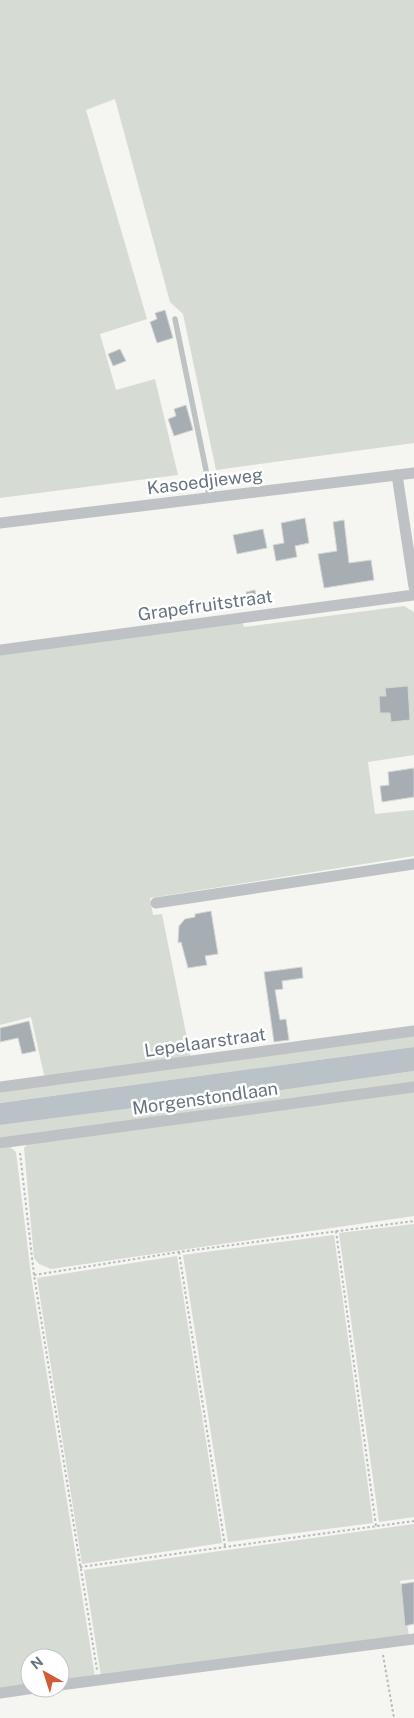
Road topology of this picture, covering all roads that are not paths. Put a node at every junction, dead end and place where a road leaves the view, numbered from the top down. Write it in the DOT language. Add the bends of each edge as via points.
graph roads {
  1 [pos="175,319"];
  2 [pos="414,473"];
  3 [pos="397,475"];
  4 [pos="209,497"];
  5 [pos="0,523"];
  6 [pos="414,587"];
  7 [pos="414,595"];
  8 [pos="0,650"];
  9 [pos="414,864"];
  10 [pos="156,903"];
  11 [pos="414,1031"];
  12 [pos="0,1087"];
  13 [pos="414,1087"];
  14 [pos="0,1143"];
  15 [pos="414,1639"];
  16 [pos="70,1684"];
  17 [pos="20,1690"];
  18 [pos="0,1693"];
  1 -- 4 [label="lane"];
  2 -- 3 [label="street, Kasoedjieweg"];
  3 -- 4 [label="street, Kasoedjieweg"];
  3 -- 6 [label="street"];
  4 -- 5 [label="street, Kasoedjieweg"];
  7 -- 8 [label="street, Grapefruitstraat"];
  9 -- 10 [label="street"];
  11 -- 12 [label="street, Lepelaarstraat"];
  13 -- 14 [label="street, Morgenstondlaan"];
  15 -- 16 [label="street"];
  17 -- 18 [label="street"];
}
